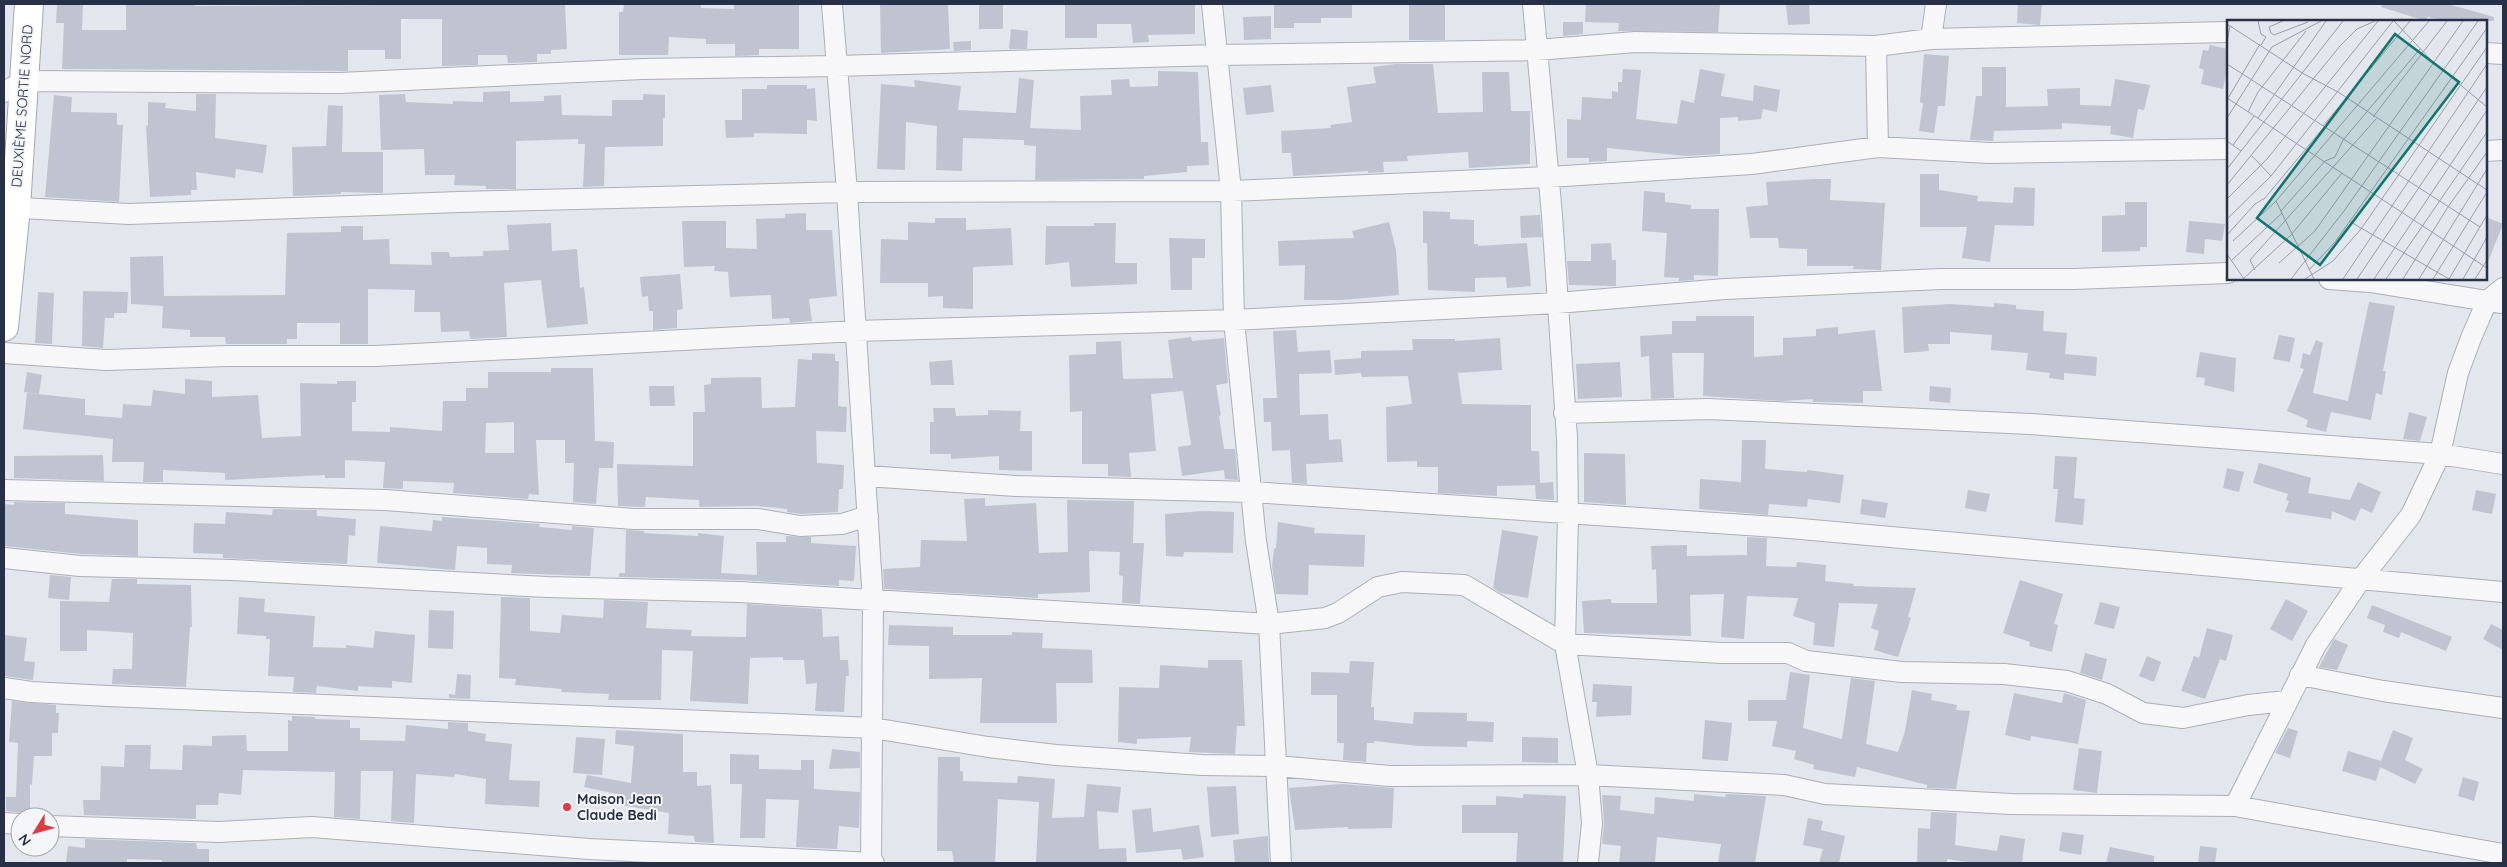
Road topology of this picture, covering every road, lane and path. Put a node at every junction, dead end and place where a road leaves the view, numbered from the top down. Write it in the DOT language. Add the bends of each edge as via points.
graph roads {
  1 [pos="29,4"];
  2 [pos="832,4"];
  3 [pos="1212,4"];
  4 [pos="1533,4"];
  5 [pos="1936,4"];
  6 [pos="2227,32"];
  7 [pos="1932,39"];
  8 [pos="1876,46"];
  9 [pos="1537,50"];
  10 [pos="2487,53"];
  11 [pos="1217,54"];
  12 [pos="2503,54"];
  13 [pos="836,66"];
  14 [pos="14,86"];
  15 [pos="1878,148"];
  16 [pos="2227,149"];
  17 [pos="2503,150"];
  18 [pos="2487,151"];
  19 [pos="1549,177"];
  20 [pos="1231,191"];
  21 [pos="847,192"];
  22 [pos="10,207"];
  23 [pos="2227,273"];
  24 [pos="2343,280"];
  25 [pos="2503,288"];
  26 [pos="2495,302"];
  27 [pos="1558,303"];
  28 [pos="1234,320"];
  29 [pos="4,327"];
  30 [pos="856,331"];
  31 [pos="4,353"];
  32 [pos="1564,413"];
  33 [pos="2440,454"];
  34 [pos="2503,464"];
  35 [pos="866,476"];
  36 [pos="4,490"];
  37 [pos="1252,492"];
  38 [pos="1568,514"];
  39 [pos="868,516"];
  40 [pos="4,558"];
  41 [pos="2361,580"];
  42 [pos="2503,592"];
  43 [pos="873,602"];
  44 [pos="1268,624"];
  45 [pos="1565,644"];
  46 [pos="2300,675"];
  47 [pos="4,688"];
  48 [pos="2287,702"];
  49 [pos="2503,708"];
  50 [pos="874,728"];
  51 [pos="1278,766"];
  52 [pos="1588,775"];
  53 [pos="2235,806"];
  54 [pos="60,826"];
  55 [pos="2503,854"];
  56 [pos="872,863"];
  57 [pos="1281,863"];
  58 [pos="1588,863"];
  1 -- 14 [label="main road, DEUXIÈME SORTIE NORD"];
  2 -- 13 [label="street"];
  3 -- 11 [label="street"];
  4 -- 9 [label="street"];
  5 -- 7 [label="street"];
  6 -- 7 [label="street"];
  7 -- 8 [label="street"];
  8 -- 9 [label="street" via="1634,42"];
  8 -- 15 [label="street"];
  9 -- 11 [label="street"];
  9 -- 19 [label="street"];
  10 -- 12 [label="street"];
  11 -- 13 [label="street"];
  11 -- 20 [label="street"];
  13 -- 14 [label="street" via="642,69 340,84"];
  13 -- 21 [label="street"];
  14 -- 22 [label="main road, DEUXIÈME SORTIE NORD"];
  15 -- 16 [label="street" via="1989,153"];
  15 -- 19 [label="street" via="1752,164"];
  17 -- 18 [label="street"];
  19 -- 20 [label="street"];
  19 -- 27 [label="street"];
  20 -- 21 [label="street"];
  20 -- 28 [label="street"];
  21 -- 22 [label="street" via="129,214"];
  21 -- 30 [label="street"];
  22 -- 29 [label="main road, DEUXIÈME SORTIE NORD"];
  23 -- 27 [label="street" via="1725,289"];
  24 -- 26 [label="street"];
  25 -- 26 [label="street"];
  26 -- 33 [label="street" via="2458,373"];
  27 -- 28 [label="street"];
  27 -- 32 [label="street"];
  28 -- 30 [label="street"];
  28 -- 37 [label="street"];
  30 -- 31 [label="street" via="376,356 106,360"];
  30 -- 35 [label="street"];
  32 -- 33 [label="street" via="1708,409 2020,423"];
  32 -- 38 [label="street"];
  33 -- 34 [label="street"];
  33 -- 41 [label="street" via="2411,515"];
  35 -- 37 [label="street" via="1016,486"];
  35 -- 39 [label="street"];
  36 -- 39 [label="street" via="386,500 634,519 758,520 800,526 842,524"];
  37 -- 38 [label="street"];
  37 -- 44 [label="street"];
  38 -- 41 [label="street" via="1790,528"];
  38 -- 45 [label="street"];
  39 -- 43 [label="street"];
  40 -- 43 [label="street" via="80,566 739,592"];
  41 -- 42 [label="street"];
  41 -- 46 [label="street" via="2316,645"];
  43 -- 44 [label="street"];
  43 -- 50 [label="street"];
  44 -- 45 [label="street" via="1325,618 1378,587 1402,582 1464,585"];
  44 -- 51 [label="street"];
  45 -- 48 [label="street" via="1721,653 1788,653 1806,660 1902,672 2004,674 2067,681 2107,694 2143,713 2184,718 2248,705"];
  45 -- 52 [label="street"];
  46 -- 48 [label="street"];
  46 -- 49 [label="street"];
  47 -- 50 [label="street" via="108,696"];
  48 -- 53 [label="street"];
  50 -- 51 [label="street" via="988,748 1056,755 1202,765"];
  50 -- 56 [label="street"];
  51 -- 52 [label="street" via="1390,776"];
  51 -- 57 [label="street"];
  52 -- 53 [label="street" via="1784,785 1825,794 2011,804"];
  52 -- 58 [label="street" via="1592,824"];
  53 -- 55 [label="street"];
  54 -- 56 [label="street" via="219,832 312,827 589,849"];
}
